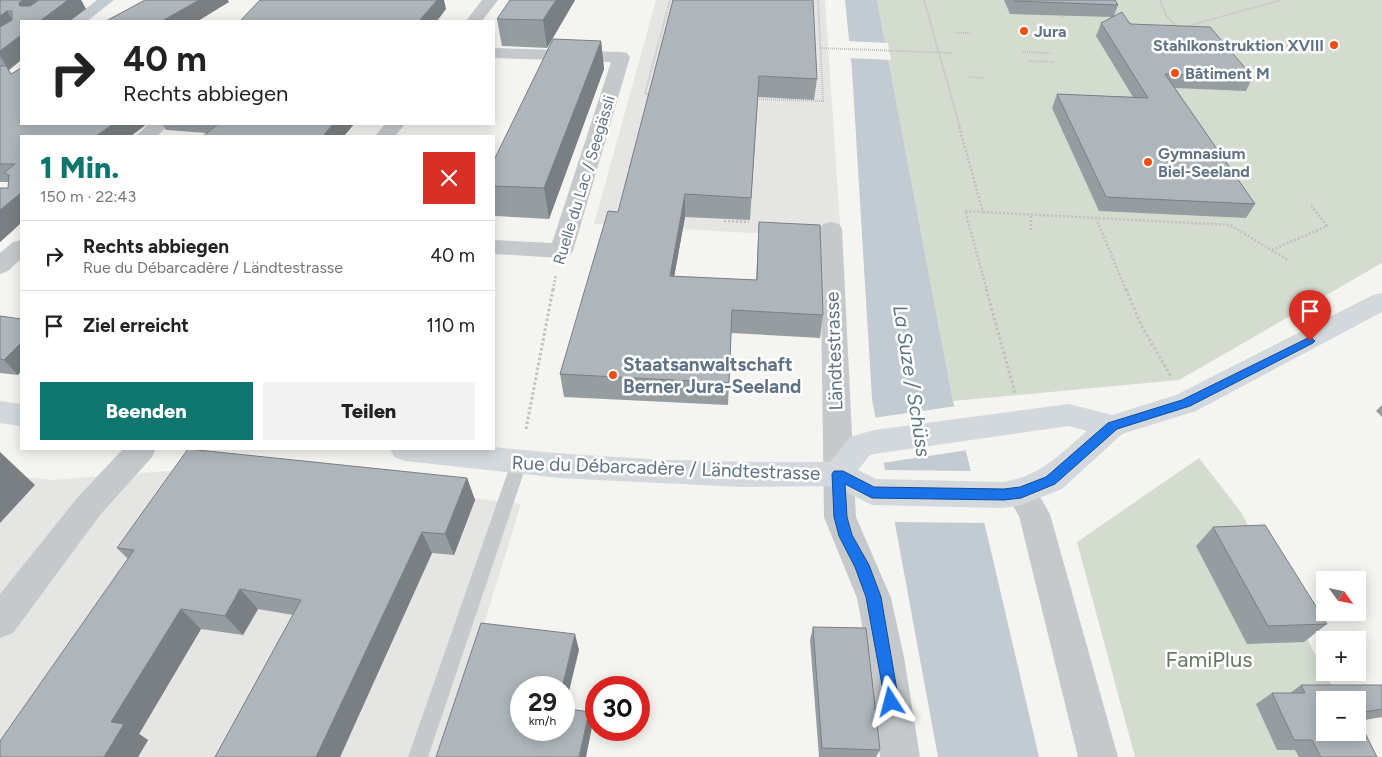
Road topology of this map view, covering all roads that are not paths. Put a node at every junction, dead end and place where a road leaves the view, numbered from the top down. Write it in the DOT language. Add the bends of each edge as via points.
graph roads {
  1 [pos="490,0"];
  2 [pos="475,20"];
  3 [pos="495,53"];
  4 [pos="159,125"];
  5 [pos="394,125"];
  6 [pos="147,135"];
  7 [pos="386,135"];
  8 [pos="831,228"];
  9 [pos="495,247"];
  10 [pos="20,248"];
  11 [pos="0,266"];
  12 [pos="1382,301"];
  13 [pos="0,412"];
  14 [pos="20,415"];
  15 [pos="1112,426"];
  16 [pos="141,450"];
  17 [pos="413,450"];
  18 [pos="519,463"];
  19 [pos="838,474"];
  20 [pos="1012,493"];
  21 [pos="0,621"];
  22 [pos="418,757"];
  23 [pos="900,757"];
  24 [pos="1098,757"];
  1 -- 2 [label="street"];
  3 -- 9 [label="street, Ruelle du Lac / Seegässli" via="621,58 561,251"];
  4 -- 6 [label="street"];
  5 -- 7 [label="street"];
  8 -- 19 [label="street, Ländtestrasse"];
  10 -- 11 [label="street"];
  12 -- 15 [label="main road, Rue du Débarcadère / Ländtestrasse" via="1186,403"];
  13 -- 14 [label="main road"];
  15 -- 19 [label="main road, Rue du Débarcadère / Ländtestrasse" via="1069,415 870,443 860,445"];
  15 -- 20 [label="main road, Rue du Débarcadère / Ländtestrasse" via="1051,480"];
  16 -- 21 [label="street" via="89,506"];
  17 -- 18 [label="main road, Rue du Débarcadère / Ländtestrasse"];
  18 -- 19 [label="main road, Rue du Débarcadère / Ländtestrasse" via="741,475"];
  18 -- 22 [label="lane"];
  19 -- 20 [label="main road, Rue du Débarcadère / Ländtestrasse" via="872,492"];
  19 -- 23 [label="street, Ländtestrasse" via="840,517 874,597"];
  20 -- 24 [label="street" via="1034,514"];
}
